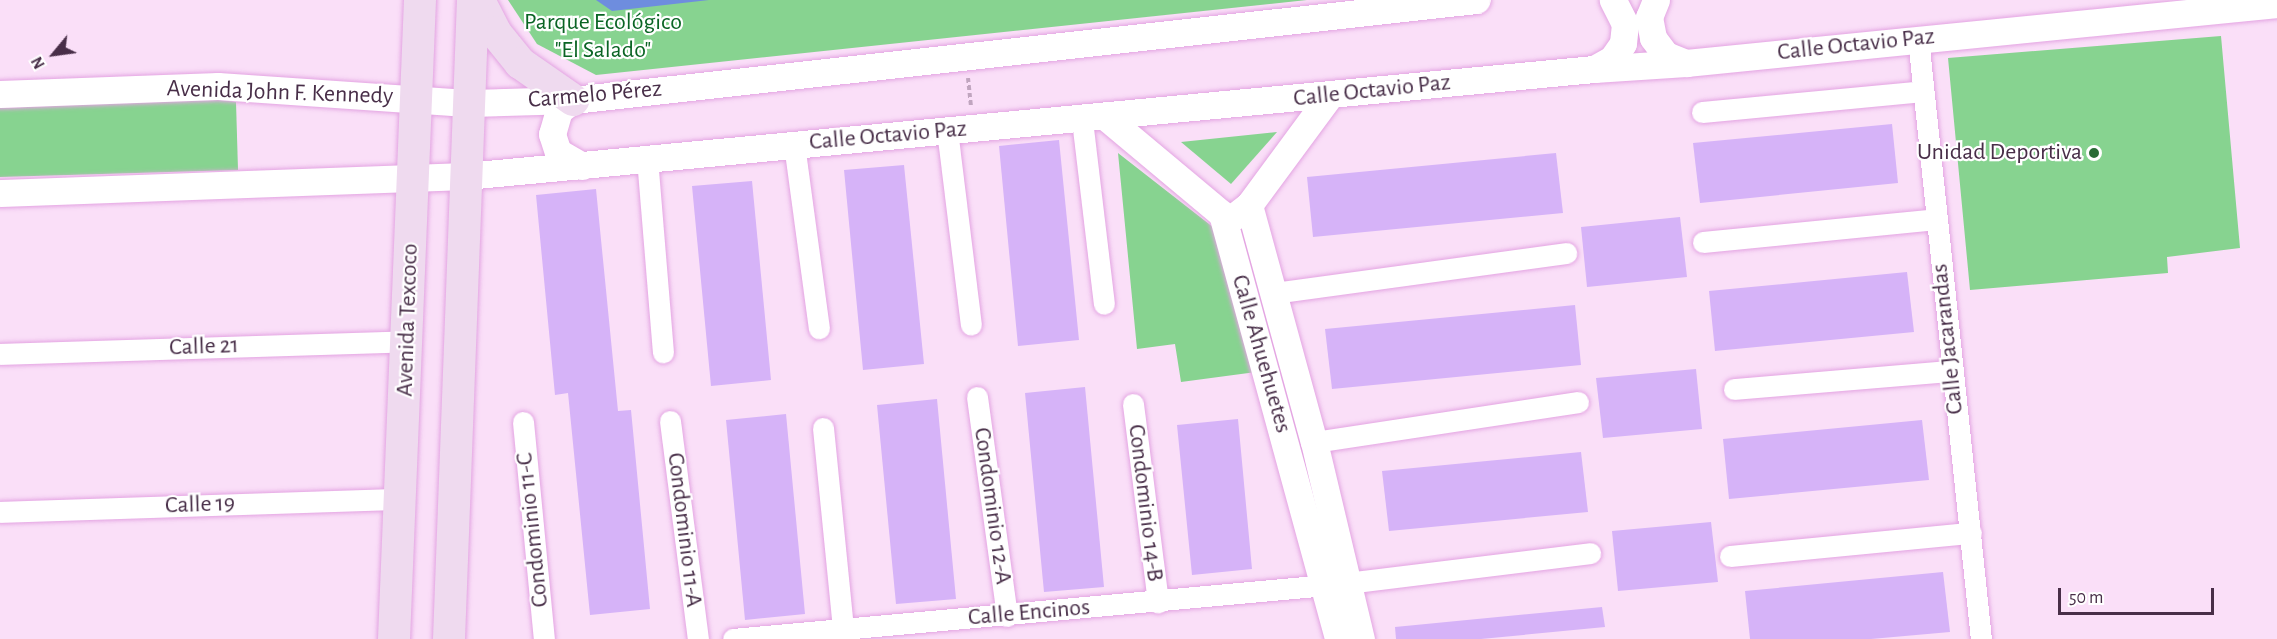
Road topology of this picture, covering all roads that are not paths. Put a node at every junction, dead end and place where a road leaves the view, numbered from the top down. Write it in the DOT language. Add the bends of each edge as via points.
graph roads {
  1 [pos="420,0"];
  2 [pos="473,0"];
  3 [pos="479,0"];
  4 [pos="1476,0"];
  5 [pos="1613,0"];
  6 [pos="1656,0"];
  7 [pos="2277,4"];
  8 [pos="1918,38"];
  9 [pos="1686,63"];
  10 [pos="1594,69"];
  11 [pos="1923,91"];
  12 [pos="0,94"];
  13 [pos="1330,95"];
  14 [pos="415,99"];
  15 [pos="573,100"];
  16 [pos="470,103"];
  17 [pos="1702,112"];
  18 [pos="1094,119"];
  19 [pos="947,130"];
  20 [pos="794,144"];
  21 [pos="647,158"];
  22 [pos="582,166"];
  23 [pos="466,176"];
  24 [pos="414,179"];
  25 [pos="0,193"];
  26 [pos="1249,205"];
  27 [pos="1222,214"];
  28 [pos="1936,219"];
  29 [pos="1703,242"];
  30 [pos="1566,253"];
  31 [pos="1274,293"];
  32 [pos="1104,304"];
  33 [pos="971,325"];
  34 [pos="819,328"];
  35 [pos="407,341"];
  36 [pos="663,352"];
  37 [pos="0,354"];
  38 [pos="1950,371"];
  39 [pos="1734,389"];
  40 [pos="977,397"];
  41 [pos="1578,402"];
  42 [pos="1133,404"];
  43 [pos="670,421"];
  44 [pos="523,422"];
  45 [pos="823,428"];
  46 [pos="1314,442"];
  47 [pos="400,499"];
  48 [pos="0,512"];
  49 [pos="1971,533"];
  50 [pos="1590,553"];
  51 [pos="1730,556"];
  52 [pos="1336,584"];
  53 [pos="1158,602"];
  54 [pos="1007,616"];
  55 [pos="843,633"];
  56 [pos="394,639"];
  57 [pos="449,639"];
  58 [pos="544,639"];
  59 [pos="698,639"];
  60 [pos="733,639"];
  61 [pos="1338,639"];
  62 [pos="1361,639"];
  63 [pos="1981,639"];
  1 -- 14 [label="main road, Avenida Texcoco"];
  2 -- 16 [label="main road"];
  3 -- 15 [label="main road" via="495,32 520,63"];
  4 -- 15 [label="street, Carmelo Pérez"];
  5 -- 10 [label="street" via="1625,24 1623,43 1612,59"];
  6 -- 9 [label="street" via="1649,17 1653,38 1666,55"];
  7 -- 8 [label="street, Calle Octavio Paz"];
  8 -- 9 [label="street, Calle Octavio Paz"];
  8 -- 11 [label="street, Calle Jacarandas"];
  9 -- 10 [label="street, Calle Octavio Paz"];
  10 -- 13 [label="street, Calle Octavio Paz"];
  11 -- 17 [label="street"];
  11 -- 28 [label="street, Calle Jacarandas"];
  12 -- 14 [label="street, Avenida John F. Kennedy" via="218,86"];
  13 -- 18 [label="street, Calle Octavio Paz"];
  13 -- 26 [label="street"];
  14 -- 16 [label="street, Carmelo Pérez"];
  14 -- 24 [label="main road, Avenida Texcoco"];
  15 -- 16 [label="street, Carmelo Pérez"];
  15 -- 22 [label="street" via="559,110 552,134 558,152"];
  16 -- 23 [label="main road"];
  18 -- 19 [label="street, Calle Octavio Paz"];
  18 -- 27 [label="street"];
  18 -- 32 [label="street"];
  19 -- 20 [label="street, Calle Octavio Paz"];
  19 -- 33 [label="street"];
  20 -- 21 [label="street, Calle Octavio Paz"];
  20 -- 34 [label="street"];
  21 -- 22 [label="street, Calle Octavio Paz"];
  21 -- 36 [label="street"];
  22 -- 23 [label="street, Calle Octavio Paz"];
  23 -- 24 [label="street"];
  23 -- 57 [label="main road"];
  24 -- 25 [label="street"];
  24 -- 35 [label="main road, Avenida Texcoco"];
  26 -- 27 [label="street" via="1235,217"];
  26 -- 31 [label="street, Calle Ahuehuetes"];
  27 -- 52 [label="street, Calle Ahuehuetes"];
  28 -- 29 [label="street"];
  28 -- 38 [label="street, Calle Jacarandas"];
  30 -- 31 [label="street"];
  31 -- 46 [label="street, Calle Ahuehuetes"];
  35 -- 37 [label="street, Calle 21"];
  35 -- 47 [label="main road, Avenida Texcoco"];
  38 -- 39 [label="street"];
  38 -- 49 [label="street, Calle Jacarandas"];
  40 -- 54 [label="street, Condominio 12-A"];
  41 -- 46 [label="street"];
  42 -- 53 [label="street, Condominio 14-B"];
  43 -- 59 [label="street, Condominio 11-A"];
  44 -- 58 [label="street, Condominio 11-C"];
  45 -- 55 [label="street"];
  46 -- 52 [label="street, Calle Ahuehuetes"];
  47 -- 48 [label="street, Calle 19"];
  47 -- 56 [label="main road, Avenida Texcoco"];
  49 -- 51 [label="street"];
  49 -- 63 [label="street, Calle Jacarandas"];
  50 -- 52 [label="street, Calle Encinos"];
  52 -- 53 [label="street, Calle Encinos"];
  52 -- 61 [label="street, Calle Ahuehuetes"];
  52 -- 62 [label="street, Calle Ahuehuetes"];
  53 -- 54 [label="street, Calle Encinos"];
  54 -- 55 [label="street, Calle Encinos"];
  55 -- 60 [label="street, Calle Encinos"];
}
